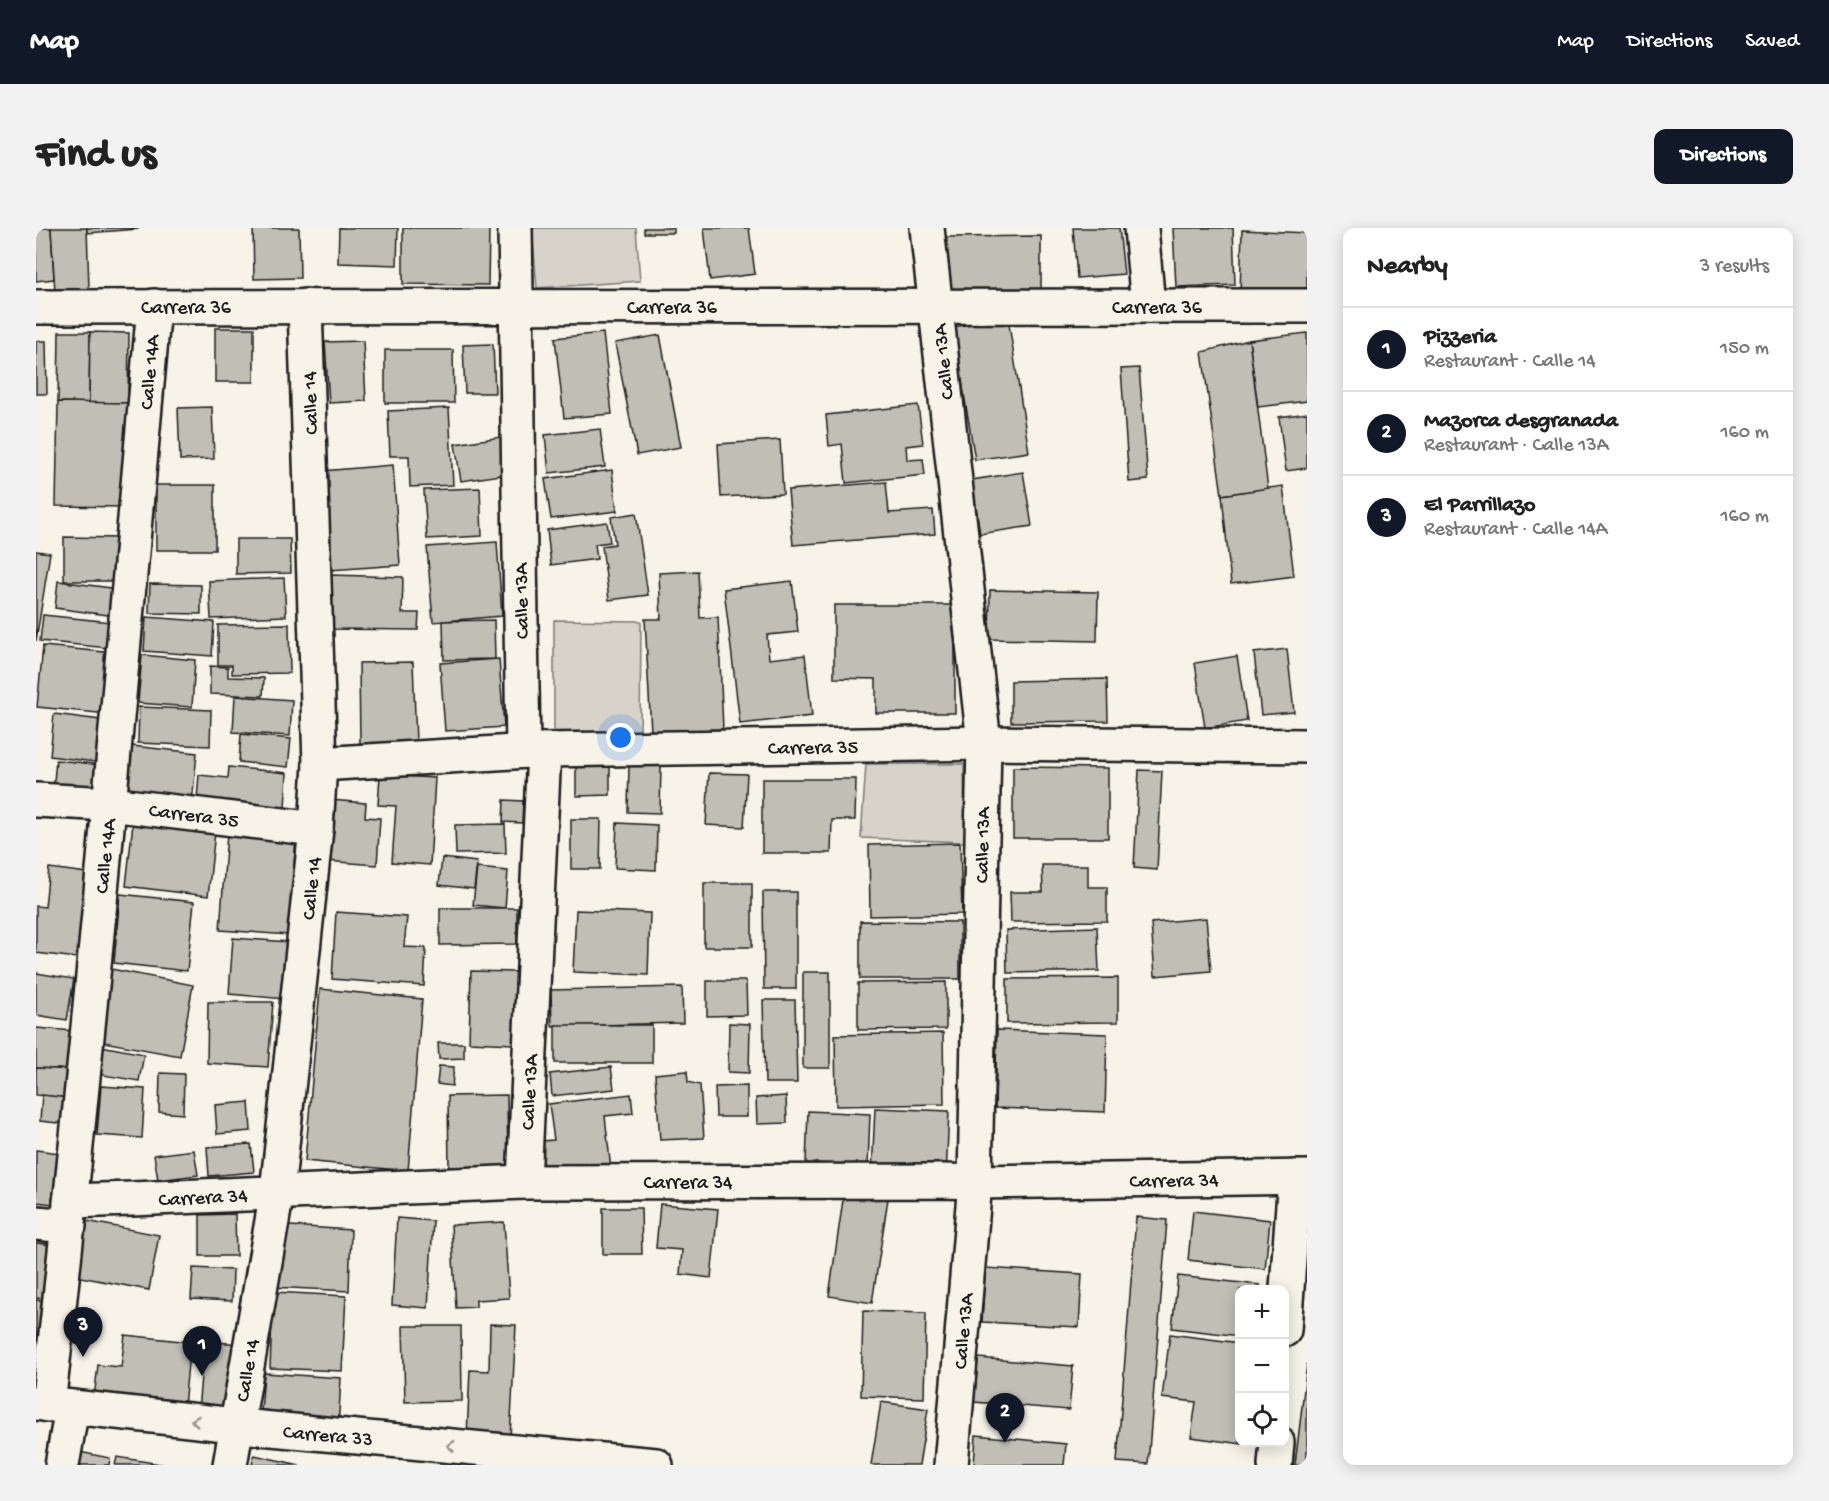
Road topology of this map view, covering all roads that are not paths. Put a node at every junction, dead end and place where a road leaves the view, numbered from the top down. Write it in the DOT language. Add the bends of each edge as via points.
graph roads {
  1 [pos="515,228"];
  2 [pos="927,228"];
  3 [pos="1142,228"];
  4 [pos="154,306"];
  5 [pos="305,306"];
  6 [pos="516,306"];
  7 [pos="936,306"];
  8 [pos="1148,306"];
  9 [pos="1307,306"];
  10 [pos="36,307"];
  11 [pos="984,743"];
  12 [pos="1307,746"];
  13 [pos="533,750"];
  14 [pos="320,764"];
  15 [pos="36,800"];
  16 [pos="110,804"];
  17 [pos="316,829"];
  18 [pos="1301,1177"];
  19 [pos="524,1182"];
  20 [pos="975,1182"];
  21 [pos="277,1192"];
  22 [pos="69,1213"];
  23 [pos="36,1223"];
  24 [pos="1289,1285"];
  25 [pos="52,1406"];
  26 [pos="237,1425"];
  27 [pos="1277,1447"];
  28 [pos="62,1465"];
  29 [pos="230,1465"];
  30 [pos="646,1465"];
  31 [pos="951,1465"];
  32 [pos="1275,1465"];
  1 -- 6 [label="street, Calle 13A"];
  2 -- 7 [label="street, Calle 13A"];
  3 -- 8 [label="street"];
  4 -- 5 [label="street, Carrera 36"];
  4 -- 10 [label="street, Carrera 36"];
  4 -- 16 [label="street, Calle 14A"];
  5 -- 6 [label="street, Carrera 36"];
  5 -- 14 [label="street, Calle 14"];
  6 -- 7 [label="street, Carrera 36"];
  6 -- 13 [label="street, Calle 13A"];
  7 -- 8 [label="street, Carrera 36"];
  7 -- 11 [label="street, Calle 13A"];
  8 -- 9 [label="street, Carrera 36"];
  11 -- 12 [label="street, Carrera 35"];
  11 -- 13 [label="street, Carrera 35"];
  11 -- 20 [label="street, Calle 13A"];
  13 -- 14 [label="street, Carrera 35"];
  13 -- 19 [label="street, Calle 13A"];
  14 -- 17 [label="street, Calle 14"];
  15 -- 16 [label="street, Carrera 35"];
  16 -- 17 [label="street, Carrera 35"];
  16 -- 22 [label="street, Calle 14A"];
  17 -- 21 [label="street, Calle 14"];
  18 -- 20 [label="street, Carrera 34"];
  18 -- 24 [label="street"];
  19 -- 20 [label="street, Carrera 34"];
  19 -- 21 [label="street, Carrera 34"];
  20 -- 31 [label="street, Calle 13A"];
  21 -- 22 [label="street, Carrera 34" via="132,1199"];
  21 -- 26 [label="street, Calle 14"];
  22 -- 23 [label="street, Carrera 34"];
  22 -- 25 [label="street, Calle 14A"];
  26 -- 25 [label="street, Carrera 33, one-way"];
  25 -- 28 [label="street, Calle 14A"];
  26 -- 29 [label="street, Calle 14"];
  30 -- 26 [label="street, Carrera 33, one-way"];
  27 -- 32 [label="street"];
}
